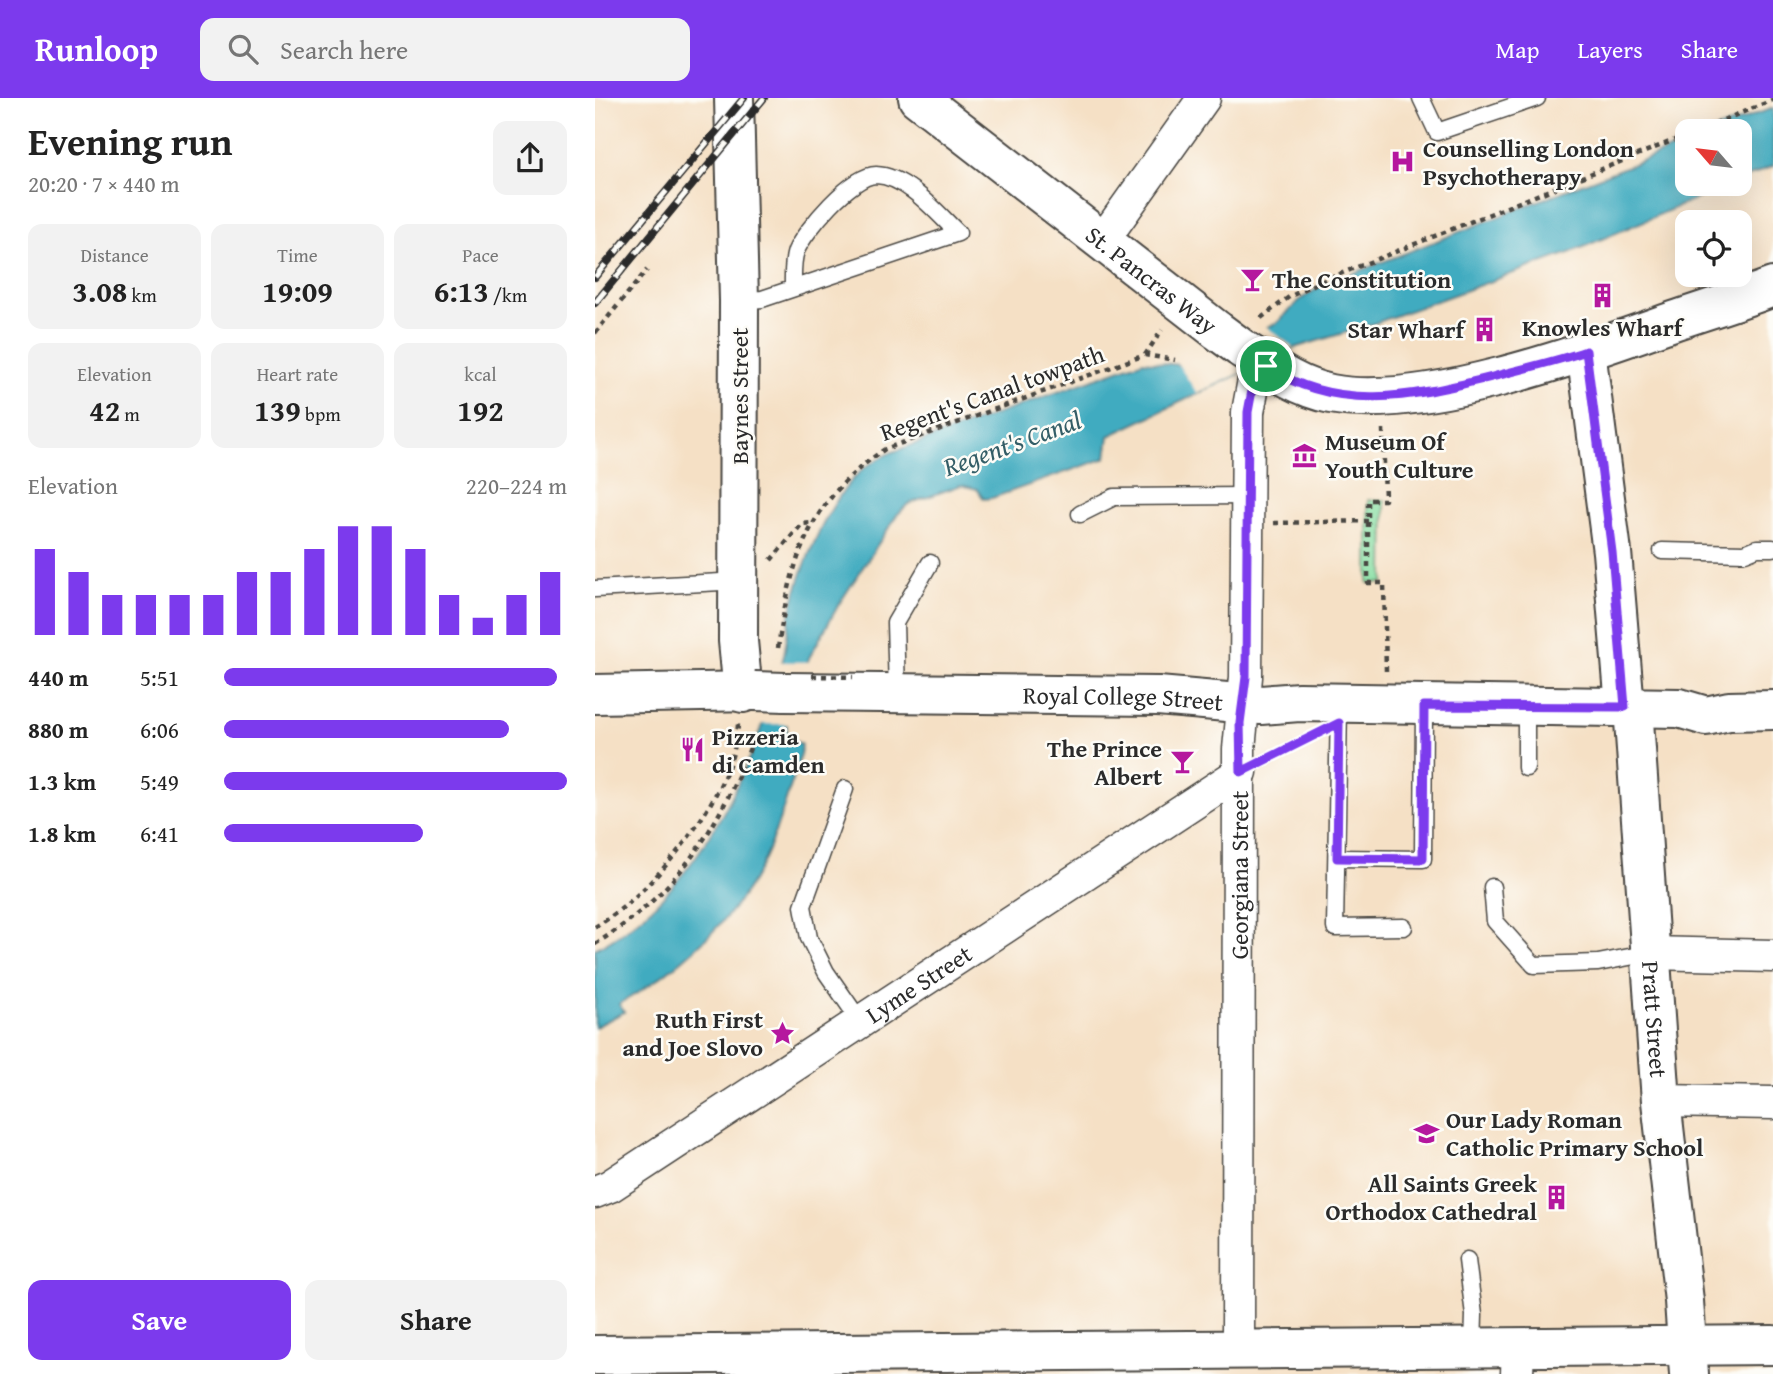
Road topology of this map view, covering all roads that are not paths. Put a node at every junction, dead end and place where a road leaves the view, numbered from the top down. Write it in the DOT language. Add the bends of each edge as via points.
graph roads {
  1 [pos="734,98"];
  2 [pos="918,98"];
  3 [pos="1421,98"];
  4 [pos="1537,98"];
  5 [pos="1197,100"];
  6 [pos="1103,240"];
  7 [pos="1773,287"];
  8 [pos="793,288"];
  9 [pos="739,301"];
  10 [pos="1586,351"];
  11 [pos="1264,364"];
  12 [pos="1247,496"];
  13 [pos="1080,514"];
  14 [pos="1773,548"];
  15 [pos="1662,551"];
  16 [pos="930,563"];
  17 [pos="739,581"];
  18 [pos="595,589"];
  19 [pos="897,691"];
  20 [pos="595,694"];
  21 [pos="745,700"];
  22 [pos="1243,704"];
  23 [pos="1424,706"];
  24 [pos="1526,706"];
  25 [pos="1629,707"];
  26 [pos="1773,710"];
  27 [pos="1339,714"];
  28 [pos="1526,768"];
  29 [pos="1241,772"];
  30 [pos="845,789"];
  31 [pos="1337,858"];
  32 [pos="1492,887"];
  33 [pos="1404,928"];
  34 [pos="1650,953"];
  35 [pos="1773,956"];
  36 [pos="860,1021"];
  37 [pos="1661,1101"];
  38 [pos="1773,1103"];
  39 [pos="595,1192"];
  40 [pos="1467,1260"];
  41 [pos="1773,1345"];
  42 [pos="1473,1347"];
  43 [pos="1238,1349"];
  44 [pos="595,1355"];
  45 [pos="1688,1359"];
  46 [pos="1518,1360"];
  47 [pos="1113,1361"];
  48 [pos="910,1363"];
  1 -- 9 [label="main road, Baynes Street"];
  2 -- 6 [label="main road, St. Pancras Way"];
  3 -- 4 [label="lane" via="1437,132"];
  5 -- 6 [label="street"];
  6 -- 11 [label="main road, St. Pancras Way, bridge"];
  7 -- 10 [label="main road, St. Pancras Way"];
  8 -- 8 [label="lane" via="797,248 834,201 854,183 875,175 896,180 958,233"];
  8 -- 9 [label="lane"];
  9 -- 17 [label="main road, Baynes Street"];
  10 -- 11 [label="main road, St. Pancras Way" via="1457,385 1382,397 1328,394 1292,381"];
  10 -- 25 [label="main road, Pratt Street"];
  11 -- 12 [label="street, Georgiana Street" via="1249,393"];
  12 -- 13 [label="lane" via="1114,497"];
  12 -- 22 [label="street, Georgiana Street"];
  14 -- 15 [label="lane" via="1745,553"];
  16 -- 19 [label="lane" via="895,623"];
  17 -- 18 [label="lane"];
  17 -- 21 [label="main road, Baynes Street" via="738,641"];
  19 -- 21 [label="main road, Royal College Street, bridge"];
  19 -- 22 [label="main road, Royal College Street" via="1159,696"];
  20 -- 21 [label="main road, Royal College Street"];
  22 -- 27 [label="main road, Royal College Street"];
  22 -- 29 [label="street, Georgiana Street"];
  23 -- 24 [label="main road, Royal College Street"];
  23 -- 27 [label="main road, Royal College Street"];
  23 -- 31 [label="lane" via="1423,859"];
  24 -- 25 [label="main road, Royal College Street"];
  24 -- 28 [label="lane"];
  25 -- 26 [label="main road, Royal College Street" via="1679,708 1706,716"];
  25 -- 34 [label="main road, Pratt Street"];
  27 -- 31 [label="lane"];
  29 -- 36 [label="street, Lyme Street"];
  29 -- 43 [label="street, Georgiana Street"];
  30 -- 36 [label="lane" via="803,906 809,938"];
  31 -- 33 [label="lane" via="1335,928"];
  32 -- 34 [label="lane" via="1495,921 1534,965 1598,963"];
  34 -- 35 [label="street"];
  34 -- 37 [label="main road, Pratt Street"];
  36 -- 39 [label="street, Lyme Street"];
  37 -- 38 [label="street"];
  37 -- 45 [label="main road, Pratt Street"];
  40 -- 42 [label="lane"];
  41 -- 45 [label="main road"];
  42 -- 43 [label="main road"];
  42 -- 46 [label="main road"];
  43 -- 47 [label="main road"];
  44 -- 48 [label="main road"];
  45 -- 46 [label="main road"];
  47 -- 48 [label="main road"];
}
